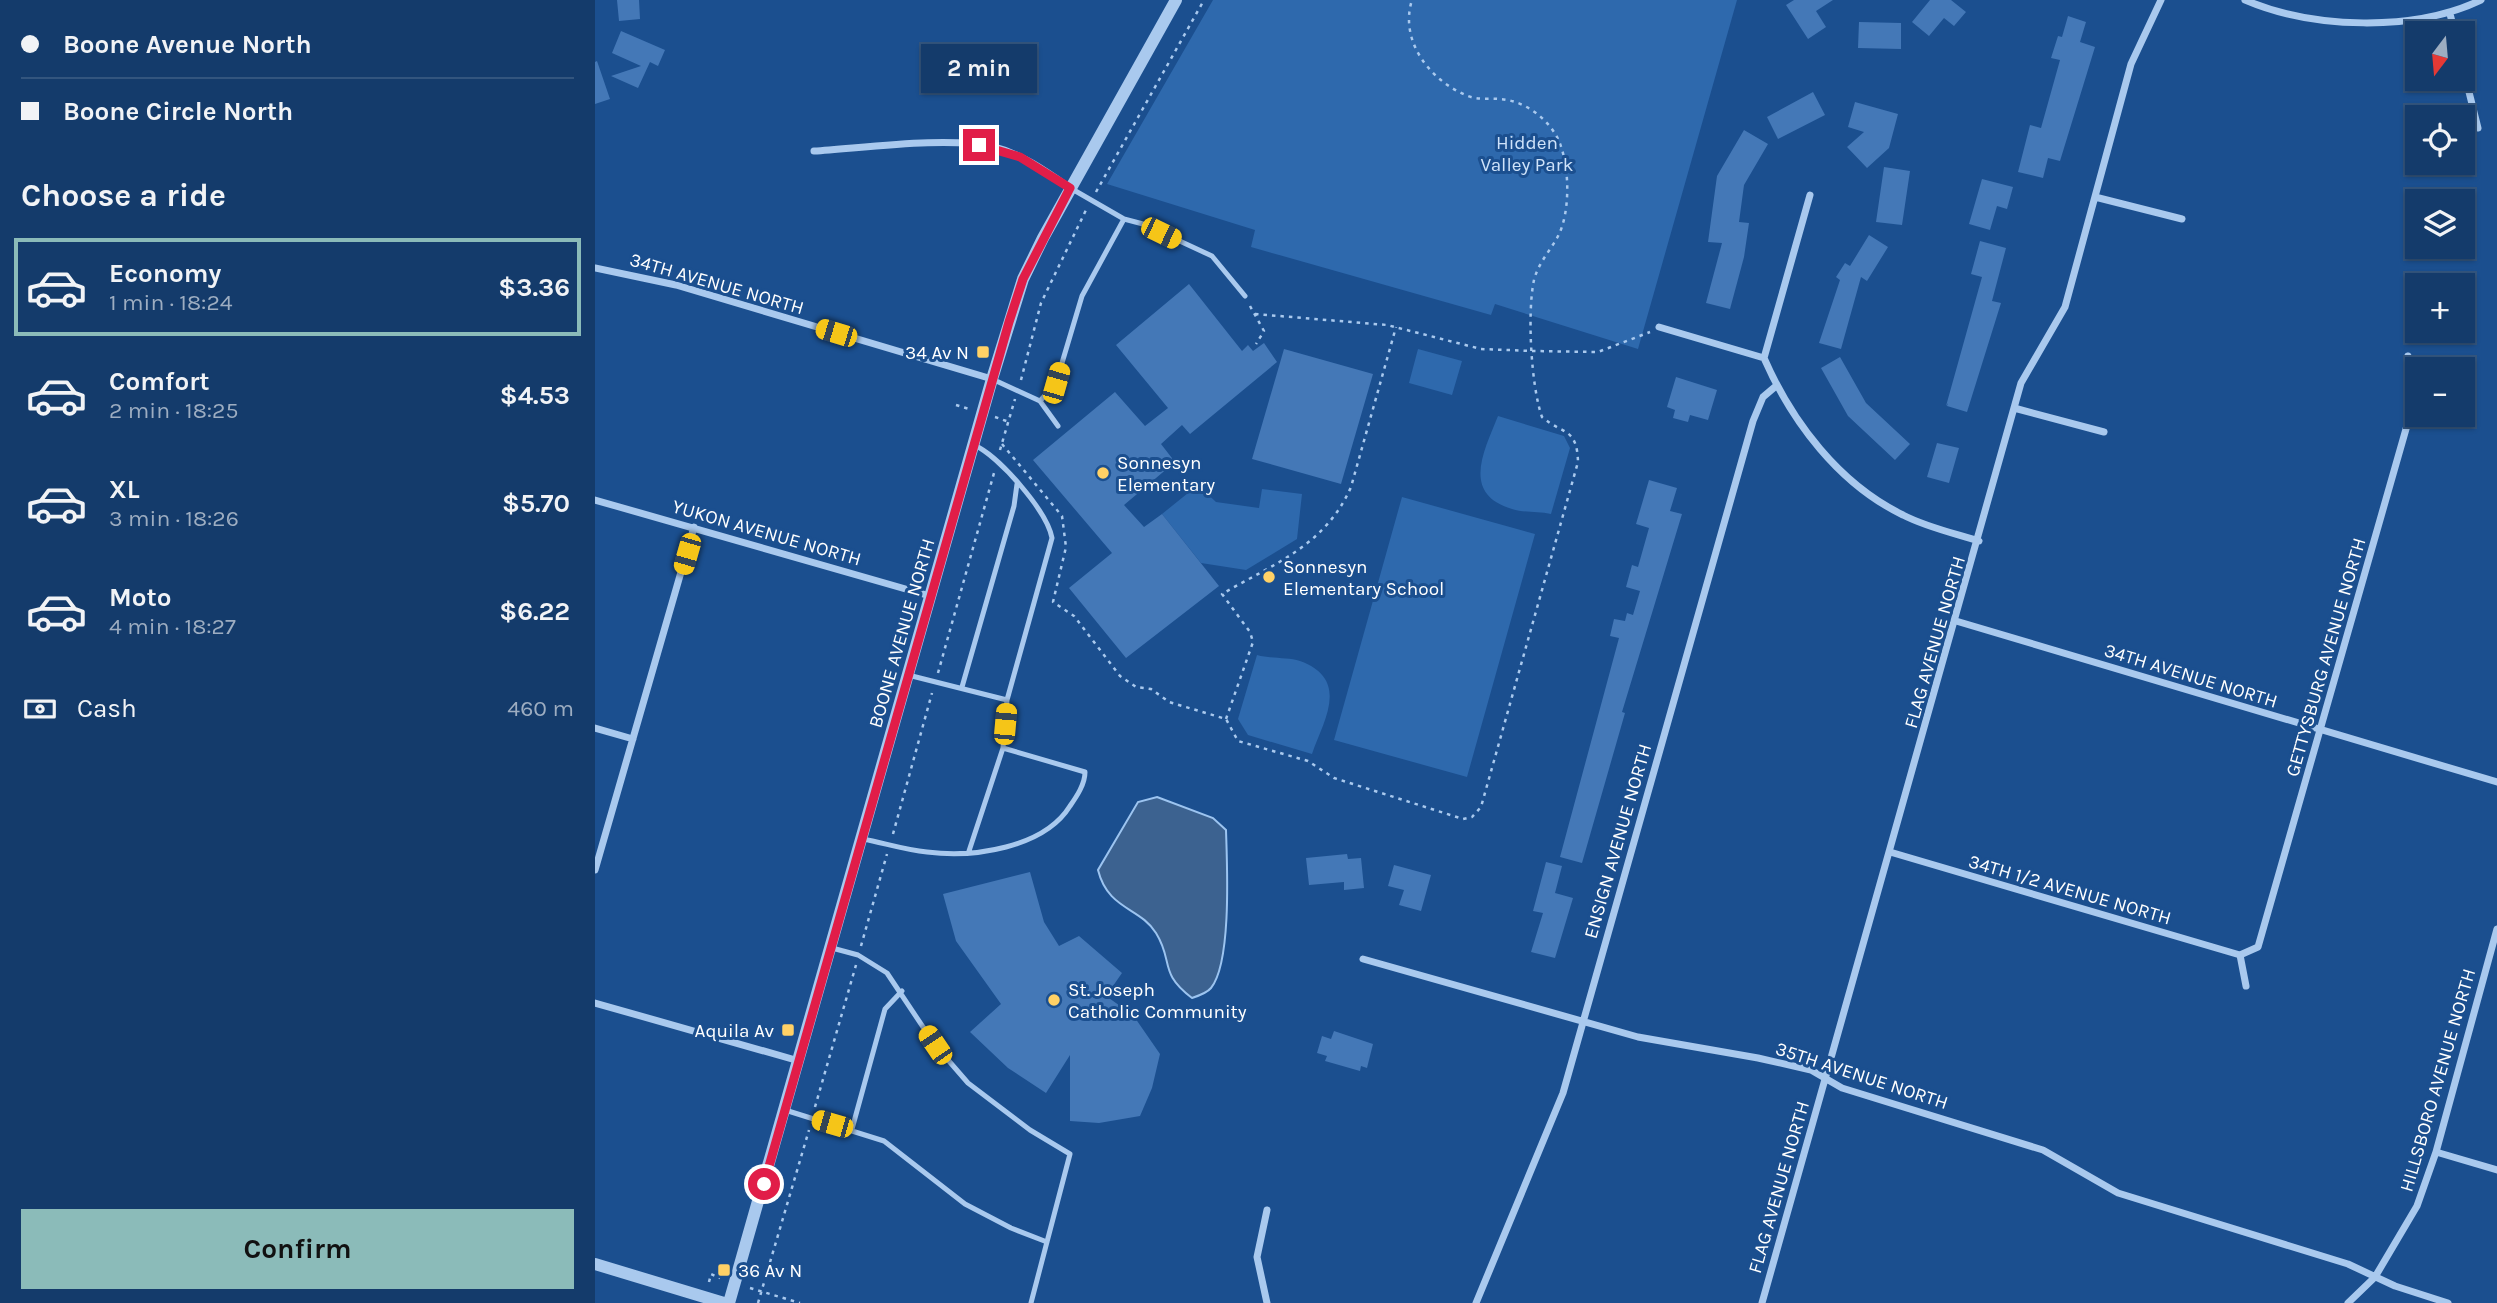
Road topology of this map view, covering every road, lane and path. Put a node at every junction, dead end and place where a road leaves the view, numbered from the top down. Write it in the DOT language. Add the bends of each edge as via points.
graph roads {
  1 [pos="1176,0"];
  2 [pos="1204,0"];
  3 [pos="1412,0"];
  4 [pos="2161,0"];
  5 [pos="2245,0"];
  6 [pos="2481,0"];
  7 [pos="2450,14"];
  8 [pos="2452,21"];
  9 [pos="2469,91"];
  10 [pos="2478,128"];
  11 [pos="814,151"];
  12 [pos="1070,188"];
  13 [pos="1810,195"];
  14 [pos="2095,197"];
  15 [pos="1093,199"];
  16 [pos="1124,219"];
  17 [pos="2182,219"];
  18 [pos="595,268"];
  19 [pos="1245,296"];
  20 [pos="1255,314"];
  21 [pos="1397,327"];
  22 [pos="1659,327"];
  23 [pos="1256,344"];
  24 [pos="1533,351"];
  25 [pos="2408,356"];
  26 [pos="1764,358"];
  27 [pos="992,379"];
  28 [pos="1776,386"];
  29 [pos="1017,392"];
  30 [pos="1040,401"];
  31 [pos="2014,408"];
  32 [pos="1058,426"];
  33 [pos="2104,432"];
  34 [pos="1002,444"];
  35 [pos="974,445"];
  36 [pos="997,461"];
  37 [pos="1017,484"];
  38 [pos="595,500"];
  39 [pos="694,527"];
  40 [pos="1979,541"];
  41 [pos="930,596"];
  42 [pos="1956,621"];
  43 [pos="908,675"];
  44 [pos="936,680"];
  45 [pos="962,687"];
  46 [pos="1007,700"];
  47 [pos="1226,719"];
  48 [pos="595,728"];
  49 [pos="2320,731"];
  50 [pos="633,739"];
  51 [pos="1003,748"];
  52 [pos="2497,782"];
  53 [pos="863,839"];
  54 [pos="890,845"];
  55 [pos="969,851"];
  56 [pos="1890,852"];
  57 [pos="595,870"];
  58 [pos="2497,929"];
  59 [pos="832,948"];
  60 [pos="2240,955"];
  61 [pos="858,956"];
  62 [pos="1363,959"];
  63 [pos="2246,986"];
  64 [pos="902,991"];
  65 [pos="595,1003"];
  66 [pos="1582,1021"];
  67 [pos="799,1061"];
  68 [pos="1824,1080"];
  69 [pos="785,1110"];
  70 [pos="812,1118"];
  71 [pos="852,1129"];
  72 [pos="2436,1152"];
  73 [pos="2497,1170"];
  74 [pos="1267,1210"];
  75 [pos="1047,1242"];
  76 [pos="595,1265"];
  77 [pos="2375,1277"];
  78 [pos="762,1292"];
  79 [pos="724,1303"];
  80 [pos="729,1303"];
  81 [pos="758,1303"];
  82 [pos="800,1303"];
  83 [pos="1031,1303"];
  84 [pos="1267,1303"];
  85 [pos="1476,1303"];
  86 [pos="1762,1303"];
  87 [pos="2349,1303"];
  88 [pos="2448,1303"];
  1 -- 12 [label="street, BOONE AVENUE NORTH"];
  2 -- 15 [label="path"];
  3 -- 24 [label="path" via="1409,12 1414,47 1436,77 1469,97 1524,105 1544,120 1562,149 1564,213 1559,235 1534,279"];
  4 -- 14 [label="street, FLAG AVENUE NORTH" via="2131,64"];
  5 -- 7 [label="street" via="2296,16 2329,20 2422,21"];
  6 -- 7 [label="street"];
  7 -- 8 [label="street"];
  9 -- 10 [label="street"];
  11 -- 12 [label="street" via="937,144 993,147 1020,157"];
  12 -- 15 [label="lane"];
  12 -- 27 [label="street, BOONE AVENUE NORTH" via="1023,279"];
  13 -- 26 [label="street"];
  14 -- 17 [label="street"];
  14 -- 31 [label="street, FLAG AVENUE NORTH" via="2065,307 2021,383"];
  15 -- 16 [label="lane"];
  15 -- 29 [label="path" via="1041,303"];
  16 -- 19 [label="lane" via="1212,256"];
  16 -- 30 [label="lane" via="1082,296 1056,383"];
  18 -- 27 [label="street, 34TH AVENUE NORTH" via="676,285"];
  19 -- 20 [label="path"];
  20 -- 21 [label="path"];
  20 -- 23 [label="path" via="1264,331"];
  21 -- 24 [label="path" via="1481,349"];
  21 -- 47 [label="path" via="1340,511 1324,532 1222,594 1253,642"];
  22 -- 24 [label="path" via="1598,352"];
  22 -- 26 [label="street"];
  24 -- 47 [label="path" via="1542,417 1573,437 1578,462 1481,807 1472,817 1462,819 1334,778 1308,761 1238,741"];
  25 -- 49 [label="street, GETTYSBURG AVENUE NORTH" via="2416,394"];
  26 -- 28 [label="street"];
  27 -- 29 [label="lane"];
  27 -- 35 [label="street, BOONE AVENUE NORTH"];
  28 -- 40 [label="street" via="1807,433 1865,493 1903,516"];
  28 -- 66 [label="street, ENSIGN AVENUE NORTH" via="1763,397 1753,421"];
  29 -- 30 [label="lane"];
  29 -- 34 [label="path"];
  30 -- 32 [label="lane"];
  31 -- 33 [label="street"];
  31 -- 40 [label="street, FLAG AVENUE NORTH"];
  34 -- 36 [label="path"];
  34 -- 47 [label="path" via="1062,516 1066,547 1053,602 1074,616 1120,676 1136,687"];
  35 -- 36 [label="lane"];
  35 -- 41 [label="street, BOONE AVENUE NORTH"];
  36 -- 37 [label="lane"];
  36 -- 44 [label="path"];
  37 -- 45 [label="lane"];
  37 -- 46 [label="lane" via="1044,516 1052,538"];
  38 -- 39 [label="street, YUKON AVENUE NORTH"];
  39 -- 41 [label="street, YUKON AVENUE NORTH"];
  39 -- 50 [label="street"];
  40 -- 42 [label="street, FLAG AVENUE NORTH"];
  41 -- 43 [label="street, BOONE AVENUE NORTH"];
  42 -- 49 [label="street, 34TH AVENUE NORTH"];
  42 -- 56 [label="street, FLAG AVENUE NORTH"];
  43 -- 44 [label="lane"];
  43 -- 53 [label="street, BOONE AVENUE NORTH"];
  44 -- 45 [label="lane"];
  44 -- 54 [label="path"];
  45 -- 46 [label="lane"];
  46 -- 51 [label="lane"];
  48 -- 50 [label="street"];
  49 -- 52 [label="street, 34TH AVENUE NORTH"];
  49 -- 60 [label="street, GETTYSBURG AVENUE NORTH" via="2258,947"];
  50 -- 57 [label="street"];
  51 -- 55 [label="lane"];
  51 -- 55 [label="lane" via="1080,768 1085,778 1065,816 1039,837"];
  53 -- 54 [label="lane"];
  53 -- 59 [label="street, BOONE AVENUE NORTH"];
  54 -- 55 [label="lane" via="926,852"];
  54 -- 61 [label="path"];
  56 -- 60 [label="street, 34TH 1/2 AVENUE NORTH"];
  56 -- 68 [label="street, FLAG AVENUE NORTH"];
  58 -- 72 [label="street, HILLSBORO AVENUE NORTH"];
  59 -- 61 [label="lane"];
  59 -- 67 [label="street, BOONE AVENUE NORTH"];
  60 -- 63 [label="street"];
  61 -- 64 [label="lane" via="887,973"];
  61 -- 70 [label="path"];
  62 -- 66 [label="street, 35TH AVENUE NORTH"];
  64 -- 71 [label="lane" via="885,1009"];
  64 -- 75 [label="lane" via="935,1045 968,1083 1070,1154"];
  65 -- 67 [label="street"];
  66 -- 68 [label="street, 35TH AVENUE NORTH" via="1638,1037 1811,1070"];
  66 -- 85 [label="street, ENSIGN AVENUE NORTH" via="1543,1147"];
  67 -- 69 [label="street, BOONE AVENUE NORTH"];
  68 -- 77 [label="street, 35TH AVENUE NORTH" via="2043,1150 2117,1193 2151,1206 2349,1264"];
  68 -- 86 [label="street, FLAG AVENUE NORTH"];
  69 -- 70 [label="lane"];
  69 -- 80 [label="street, BOONE AVENUE NORTH"];
  70 -- 71 [label="lane"];
  70 -- 78 [label="path"];
  71 -- 75 [label="lane" via="884,1141 965,1204"];
  72 -- 73 [label="street"];
  72 -- 77 [label="street, HILLSBORO AVENUE NORTH" via="2417,1206"];
  74 -- 84 [label="street" via="1257,1257"];
  75 -- 83 [label="lane"];
  76 -- 79 [label="street"];
  77 -- 87 [label="street, HILLSBORO AVENUE NORTH"];
  77 -- 88 [label="street, 35TH AVENUE NORTH"];
  78 -- 81 [label="path"];
  78 -- 82 [label="path"];
}
